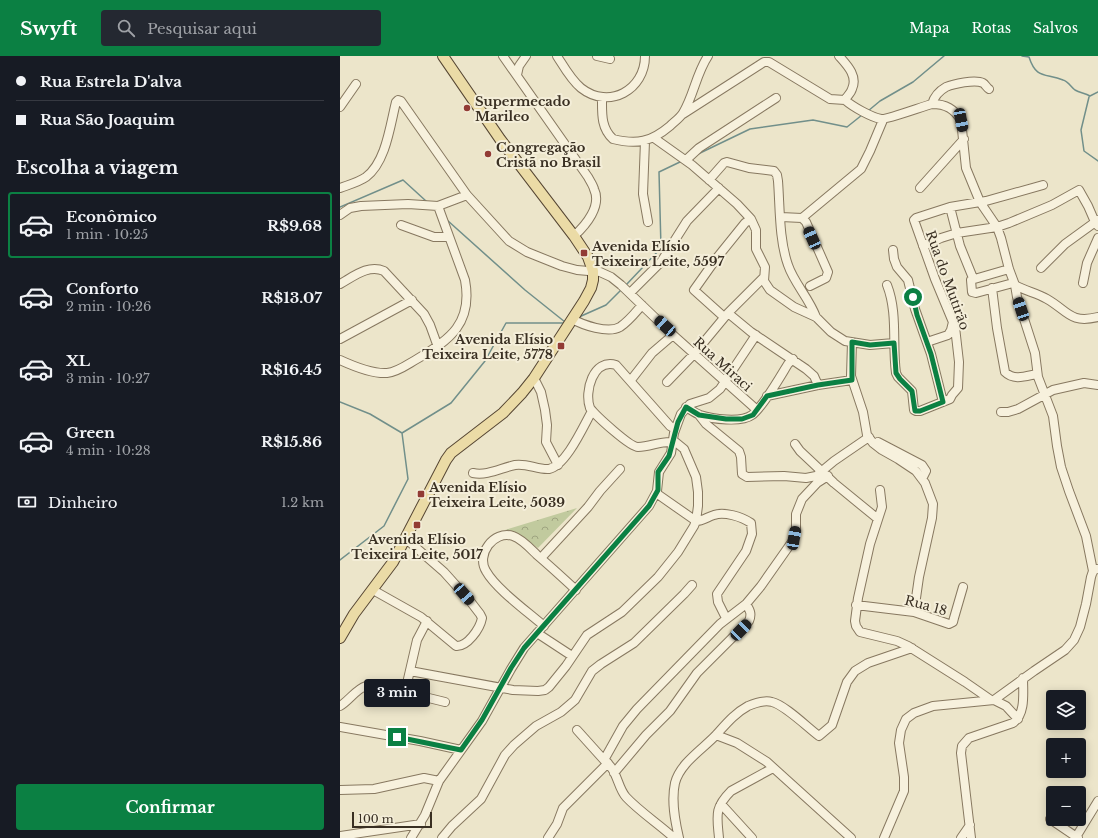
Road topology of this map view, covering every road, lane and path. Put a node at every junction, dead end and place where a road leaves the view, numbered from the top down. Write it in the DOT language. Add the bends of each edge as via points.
graph roads {
  1 [pos="443,56"];
  2 [pos="503,56"];
  3 [pos="526,56"];
  4 [pos="557,56"];
  5 [pos="597,56"];
  6 [pos="645,56"];
  7 [pos="708,56"];
  8 [pos="840,56"];
  9 [pos="610,59"];
  10 [pos="517,75"];
  11 [pos="356,84"];
  12 [pos="989,90"];
  13 [pos="602,98"];
  14 [pos="776,98"];
  15 [pos="845,100"];
  16 [pos="932,104"];
  17 [pos="340,107"];
  18 [pos="683,114"];
  19 [pos="882,120"];
  20 [pos="654,138"];
  21 [pos="964,139"];
  22 [pos="645,141"];
  23 [pos="686,160"];
  24 [pos="706,177"];
  25 [pos="1043,185"];
  26 [pos="340,188"];
  27 [pos="719,188"];
  28 [pos="920,188"];
  29 [pos="467,196"];
  30 [pos="980,202"];
  31 [pos="438,206"];
  32 [pos="950,207"];
  33 [pos="340,215"];
  34 [pos="781,217"];
  35 [pos="802,218"];
  36 [pos="751,219"];
  37 [pos="648,222"];
  38 [pos="1097,223"];
  39 [pos="401,225"];
  40 [pos="997,227"];
  41 [pos="957,234"];
  42 [pos="574,236"];
  43 [pos="449,238"];
  44 [pos="1098,238"];
  45 [pos="923,246"];
  46 [pos="892,250"];
  47 [pos="1041,268"];
  48 [pos="1009,269"];
  49 [pos="593,271"];
  50 [pos="764,277"];
  51 [pos="973,278"];
  52 [pos="1083,283"];
  53 [pos="340,284"];
  54 [pos="1014,284"];
  55 [pos="886,285"];
  56 [pos="810,286"];
  57 [pos="992,288"];
  58 [pos="630,293"];
  59 [pos="412,300"];
  60 [pos="642,305"];
  61 [pos="726,315"];
  62 [pos="1098,316"];
  63 [pos="816,317"];
  64 [pos="572,319"];
  65 [pos="953,322"];
  66 [pos="673,335"];
  67 [pos="756,335"];
  68 [pos="340,339"];
  69 [pos="852,342"];
  70 [pos="927,342"];
  71 [pos="894,343"];
  72 [pos="438,347"];
  73 [pos="694,354"];
  74 [pos="793,359"];
  75 [pos="340,360"];
  76 [pos="1037,374"];
  77 [pos="534,378"];
  78 [pos="631,380"];
  79 [pos="852,380"];
  80 [pos="725,381"];
  81 [pos="667,382"];
  82 [pos="818,385"];
  83 [pos="1098,385"];
  84 [pos="1045,395"];
  85 [pos="767,396"];
  86 [pos="947,400"];
  87 [pos="686,407"];
  88 [pos="757,410"];
  89 [pos="592,411"];
  90 [pos="1001,412"];
  91 [pos="699,415"];
  92 [pos="675,429"];
  93 [pos="871,440"];
  94 [pos="672,441"];
  95 [pos="795,444"];
  96 [pos="558,464"];
  97 [pos="620,469"];
  98 [pos="473,473"];
  99 [pos="827,476"];
  100 [pos="880,490"];
  101 [pos="656,494"];
  102 [pos="878,519"];
  103 [pos="696,521"];
  104 [pos="405,538"];
  105 [pos="541,558"];
  106 [pos="1096,570"];
  107 [pos="692,584"];
  108 [pos="963,587"];
  109 [pos="373,590"];
  110 [pos="576,590"];
  111 [pos="746,604"];
  112 [pos="856,605"];
  113 [pos="914,612"];
  114 [pos="726,618"];
  115 [pos="426,621"];
  116 [pos="544,626"];
  117 [pos="537,633"];
  118 [pos="340,638"];
  119 [pos="912,648"];
  120 [pos="572,656"];
  121 [pos="410,671"];
  122 [pos="1023,678"];
  123 [pos="501,688"];
  124 [pos="405,692"];
  125 [pos="993,700"];
  126 [pos="445,702"];
  127 [pos="340,706"];
  128 [pos="1018,719"];
  129 [pos="340,727"];
  130 [pos="578,730"];
  131 [pos="716,735"];
  132 [pos="461,750"];
  133 [pos="606,762"];
  134 [pos="773,768"];
  135 [pos="616,775"];
  136 [pos="439,781"];
  137 [pos="340,790"];
  138 [pos="1098,801"];
  139 [pos="721,804"];
  140 [pos="421,824"];
  141 [pos="970,825"];
  142 [pos="1060,826"];
  143 [pos="340,836"];
  144 [pos="1077,837"];
  145 [pos="411,838"];
  146 [pos="442,838"];
  147 [pos="548,838"];
  148 [pos="674,838"];
  149 [pos="680,838"];
  150 [pos="718,838"];
  151 [pos="752,838"];
  152 [pos="851,838"];
  153 [pos="884,838"];
  154 [pos="961,838"];
  155 [pos="971,838"];
  1 -- 42 [label="main road" via="500,139"];
  2 -- 10 [label="street"];
  3 -- 10 [label="street"];
  4 -- 13 [label="street" via="582,89"];
  5 -- 9 [label="street"];
  6 -- 13 [label="street" via="642,75 634,86 622,94"];
  7 -- 18 [label="street"];
  8 -- 15 [label="street" via="854,82"];
  10 -- 42 [label="street" via="595,190 595,207 591,216"];
  11 -- 17 [label="street"];
  12 -- 16 [label="street" via="978,82 960,83 940,91"];
  13 -- 22 [label="street" via="602,120 613,139 622,142"];
  14 -- 23 [label="street" via="699,148"];
  15 -- 18 [label="street" via="830,99 769,62 764,62"];
  15 -- 19 [label="street"];
  16 -- 19 [label="street"];
  16 -- 21 [label="street" via="946,106 957,114 961,120"];
  18 -- 20 [label="street"];
  19 -- 35 [label="street" via="861,169"];
  20 -- 22 [label="street"];
  20 -- 23 [label="street"];
  21 -- 28 [label="street"];
  21 -- 30 [label="street" via="966,168"];
  22 -- 37 [label="street" via="643,194"];
  23 -- 24 [label="street"];
  24 -- 27 [label="street"];
  24 -- 34 [label="street" via="727,162 774,171 778,181"];
  25 -- 30 [label="street, Rua do Mutirão"];
  26 -- 29 [label="street, Rua Miraci" via="366,178 376,166 385,146 396,102 400,100"];
  27 -- 36 [label="street"];
  27 -- 58 [label="street" via="687,221 661,262"];
  29 -- 31 [label="street"];
  29 -- 49 [label="street, Rua Miraci" via="510,241 527,252 562,266"];
  30 -- 32 [label="street, Rua do Mutirão"];
  30 -- 40 [label="street"];
  31 -- 33 [label="street" via="361,206 350,208"];
  31 -- 43 [label="street"];
  32 -- 41 [label="street"];
  32 -- 45 [label="street, Rua do Mutirão" via="914,220"];
  34 -- 35 [label="street"];
  34 -- 63 [label="street" via="788,266"];
  35 -- 56 [label="street" via="828,272 826,278"];
  36 -- 50 [label="street" via="756,230 756,249 764,266"];
  36 -- 61 [label="street" via="716,259 694,290"];
  38 -- 40 [label="street" via="1079,190 1055,204"];
  38 -- 47 [label="street" via="1061,248"];
  39 -- 43 [label="street" via="434,237"];
  40 -- 41 [label="street"];
  40 -- 48 [label="street"];
  41 -- 45 [label="street"];
  41 -- 51 [label="street"];
  42 -- 49 [label="main road" via="588,257"];
  43 -- 72 [label="street" via="465,280 465,310 453,334"];
  44 -- 52 [label="street"];
  45 -- 65 [label="street, Rua do Mutirão"];
  46 -- 70 [label="street" via="897,267 908,280"];
  48 -- 51 [label="street"];
  48 -- 54 [label="street"];
  49 -- 58 [label="street, Rua Miraci" via="603,273"];
  49 -- 64 [label="main road" via="591,288"];
  50 -- 61 [label="street"];
  50 -- 63 [label="street" via="765,284 774,293 794,307"];
  51 -- 57 [label="street" via="970,282 972,292"];
  53 -- 59 [label="street" via="367,269 378,269 386,273"];
  54 -- 57 [label="street"];
  54 -- 62 [label="street" via="1048,299 1076,319"];
  54 -- 76 [label="street" via="1035,353"];
  55 -- 71 [label="street" via="894,309"];
  57 -- 76 [label="street" via="1005,372 1012,377"];
  58 -- 60 [label="street, Rua Miraci"];
  59 -- 68 [label="street"];
  59 -- 72 [label="street" via="428,320"];
  60 -- 64 [label="street" via="619,328 596,328"];
  60 -- 66 [label="street, Rua Miraci"];
  61 -- 67 [label="street"];
  61 -- 73 [label="street"];
  63 -- 69 [label="street" via="841,339"];
  64 -- 77 [label="main road"];
  65 -- 70 [label="street" via="948,335"];
  65 -- 86 [label="street, Rua do Mutirão" via="959,362 958,388"];
  66 -- 73 [label="street, Rua Miraci"];
  66 -- 78 [label="street" via="652,353"];
  67 -- 74 [label="street"];
  67 -- 80 [label="street"];
  69 -- 71 [label="street" via="870,345"];
  69 -- 79 [label="street"];
  70 -- 86 [label="street"];
  71 -- 86 [label="street" via="898,377 912,391 914,410 920,411"];
  72 -- 75 [label="street" via="388,373 371,371"];
  73 -- 80 [label="street, Rua Miraci"];
  73 -- 81 [label="street"];
  74 -- 82 [label="street" via="814,376"];
  74 -- 85 [label="street"];
  76 -- 84 [label="street"];
  77 -- 96 [label="street" via="541,392 545,410 546,442"];
  77 -- 104 [label="main road" via="503,413 451,453"];
  78 -- 89 [label="street" via="616,365 600,367 591,379 589,406"];
  78 -- 92 [label="street"];
  79 -- 82 [label="street"];
  79 -- 93 [label="street"];
  80 -- 87 [label="street" via="713,395"];
  80 -- 88 [label="street, Rua Miraci"];
  82 -- 85 [label="street"];
  83 -- 84 [label="street" via="1075,385 1053,390"];
  84 -- 90 [label="street" via="1018,409"];
  84 -- 106 [label="street" via="1053,416 1061,467"];
  85 -- 88 [label="street"];
  87 -- 91 [label="street"];
  87 -- 92 [label="street"];
  88 -- 91 [label="street" via="748,418 738,420"];
  89 -- 94 [label="street" via="633,446 645,447"];
  89 -- 96 [label="street" via="565,458"];
  91 -- 99 [label="street" via="706,424 739,451 742,474 747,477"];
  92 -- 94 [label="street"];
  93 -- 99 [label="street" via="834,461"];
  93 -- 113 [label="street" via="882,450 912,468 930,494 934,510"];
  94 -- 101 [label="street" via="669,456 658,472"];
  94 -- 103 [label="street" via="684,449 696,477"];
  95 -- 99 [label="street"];
  96 -- 98 [label="street" via="548,469 521,465 480,474"];
  97 -- 105 [label="street"];
  99 -- 102 [label="street"];
  99 -- 111 [label="street" via="802,499 796,514 792,543"];
  100 -- 102 [label="street" via="882,507"];
  101 -- 103 [label="street"];
  101 -- 110 [label="street" via="641,517"];
  102 -- 112 [label="street"];
  103 -- 114 [label="street" via="702,521 714,514 722,514 751,523 752,534 746,551 717,594"];
  103 -- 120 [label="street" via="678,552 658,576 622,612 587,635"];
  104 -- 109 [label="main road" via="393,562"];
  104 -- 115 [label="street" via="444,572 482,618 478,628 466,642 458,646"];
  105 -- 110 [label="street"];
  105 -- 116 [label="street" via="519,540 508,535 497,538 490,544 484,553 483,562 484,569 492,580"];
  106 -- 122 [label="street" via="1074,640 1065,650"];
  107 -- 146 [label="street" via="640,638 592,672 572,703 536,726 514,745 505,755 481,799"];
  108 -- 113 [label="street, Rua 18" via="951,623 946,624"];
  109 -- 115 [label="street"];
  109 -- 118 [label="main road" via="354,614"];
  110 -- 116 [label="street"];
  111 -- 114 [label="street"];
  111 -- 135 [label="street" via="751,615 749,621 697,673 670,711 646,735"];
  112 -- 113 [label="street, Rua 18"];
  112 -- 119 [label="street" via="855,621 860,632 897,641"];
  114 -- 133 [label="street" via="623,726"];
  115 -- 121 [label="street" via="417,640"];
  116 -- 117 [label="street"];
  117 -- 120 [label="street"];
  117 -- 123 [label="street" via="517,658"];
  119 -- 125 [label="street"];
  119 -- 131 [label="street" via="868,663 851,676 834,721 819,736 773,702 749,706 723,726"];
  120 -- 123 [label="street" via="545,690"];
  121 -- 123 [label="street"];
  121 -- 124 [label="street"];
  122 -- 125 [label="street"];
  122 -- 128 [label="street" via="1021,711"];
  123 -- 132 [label="street"];
  124 -- 126 [label="street"];
  124 -- 127 [label="street" via="380,686 366,686"];
  125 -- 128 [label="street" via="1006,706"];
  125 -- 153 [label="street" via="933,706 906,719 899,743 904,791"];
  128 -- 141 [label="street" via="969,738 962,746"];
  129 -- 132 [label="street"];
  130 -- 133 [label="street"];
  131 -- 134 [label="street" via="753,752"];
  131 -- 149 [label="street" via="686,765 675,783 674,817"];
  132 -- 136 [label="street"];
  133 -- 135 [label="street"];
  133 -- 147 [label="street" via="563,808"];
  134 -- 139 [label="street" via="731,792"];
  134 -- 152 [label="street"];
  135 -- 148 [label="street" via="625,795"];
  136 -- 137 [label="street" via="424,778 374,789"];
  136 -- 140 [label="street"];
  138 -- 144 [label="street"];
  139 -- 150 [label="street" via="717,813"];
  139 -- 151 [label="street"];
  140 -- 143 [label="street"];
  140 -- 145 [label="street"];
  141 -- 154 [label="street"];
  141 -- 155 [label="street"];
  142 -- 144 [label="street"];
}
